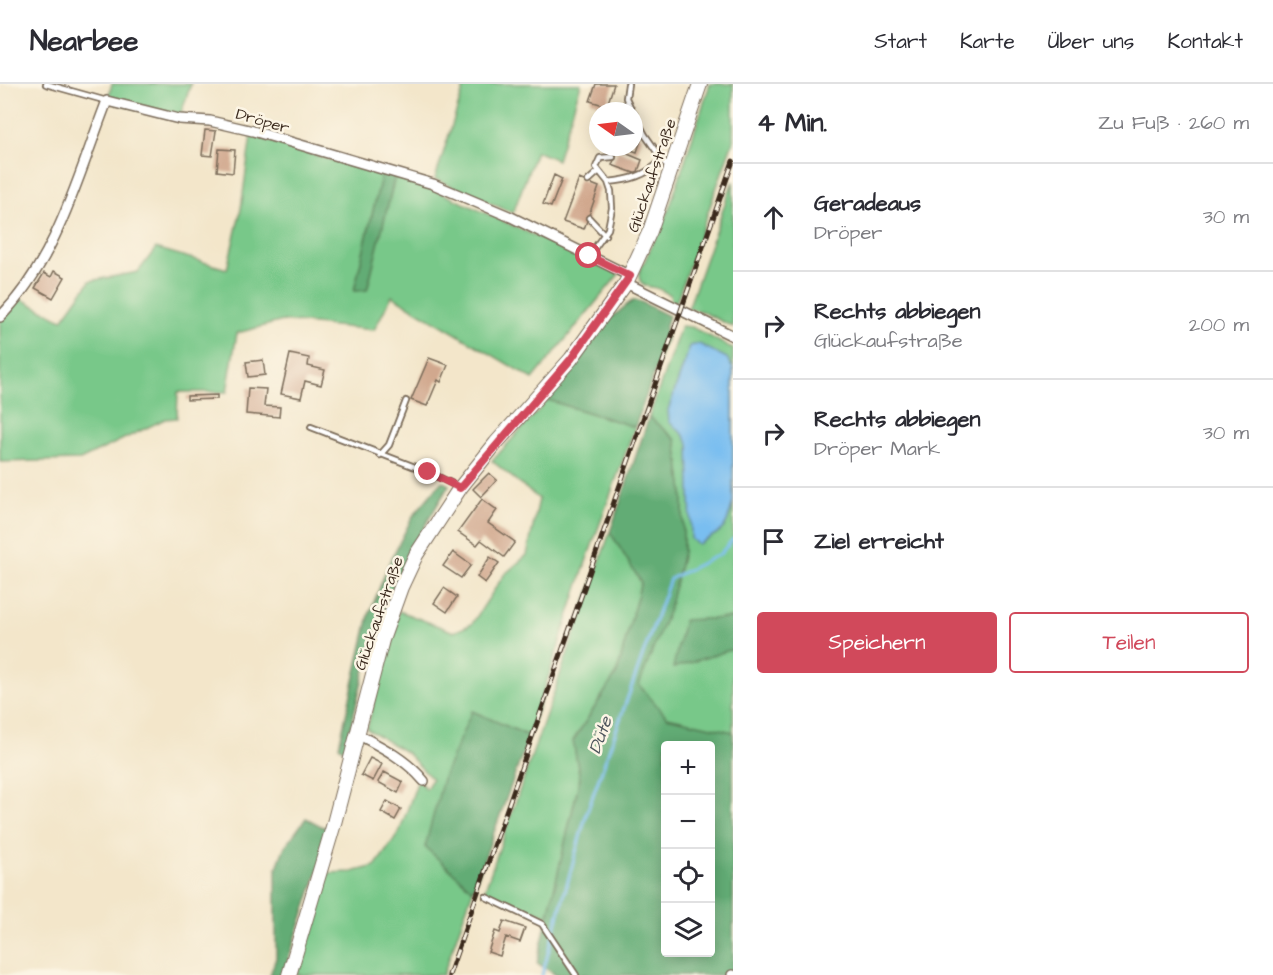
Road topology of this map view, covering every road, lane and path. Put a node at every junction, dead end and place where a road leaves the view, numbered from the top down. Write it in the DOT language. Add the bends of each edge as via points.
graph roads {
  1 [pos="46,84"];
  2 [pos="628,84"];
  3 [pos="700,84"];
  4 [pos="107,101"];
  5 [pos="628,102"];
  6 [pos="643,128"];
  7 [pos="612,158"];
  8 [pos="666,166"];
  9 [pos="599,171"];
  10 [pos="588,181"];
  11 [pos="608,182"];
  12 [pos="590,219"];
  13 [pos="605,235"];
  14 [pos="589,256"];
  15 [pos="628,280"];
  16 [pos="0,317"];
  17 [pos="733,336"];
  18 [pos="406,400"];
  19 [pos="311,427"];
  20 [pos="380,454"];
  21 [pos="460,488"];
  22 [pos="357,734"];
  23 [pos="423,781"];
  24 [pos="486,897"];
  25 [pos="289,975"];
  26 [pos="576,975"];
  1 -- 4 [label="lane"];
  2 -- 5 [label="lane"];
  3 -- 8 [label="main road, Glückaufstraße"];
  4 -- 14 [label="street, Dröper" via="179,119 253,131 414,178 511,217"];
  4 -- 16 [label="street" via="52,242 19,298"];
  6 -- 8 [label="lane"];
  7 -- 9 [label="lane" via="600,158"];
  8 -- 11 [label="lane" via="630,180"];
  8 -- 15 [label="main road, Glückaufstraße" via="650,231"];
  9 -- 10 [label="lane"];
  9 -- 11 [label="lane"];
  11 -- 13 [label="lane" via="612,208"];
  12 -- 13 [label="lane"];
  13 -- 14 [label="lane"];
  14 -- 15 [label="street, Dröper"];
  15 -- 17 [label="street, Dröper"];
  15 -- 21 [label="main road, Glückaufstraße" via="571,359"];
  18 -- 20 [label="lane" via="389,445"];
  19 -- 20 [label="lane"];
  20 -- 21 [label="lane"];
  21 -- 22 [label="main road, Glückaufstraße" via="416,555 401,587 382,640"];
  22 -- 23 [label="street" via="390,751"];
  22 -- 25 [label="main road, Glückaufstraße"];
  24 -- 26 [label="lane" via="542,924"];
}
